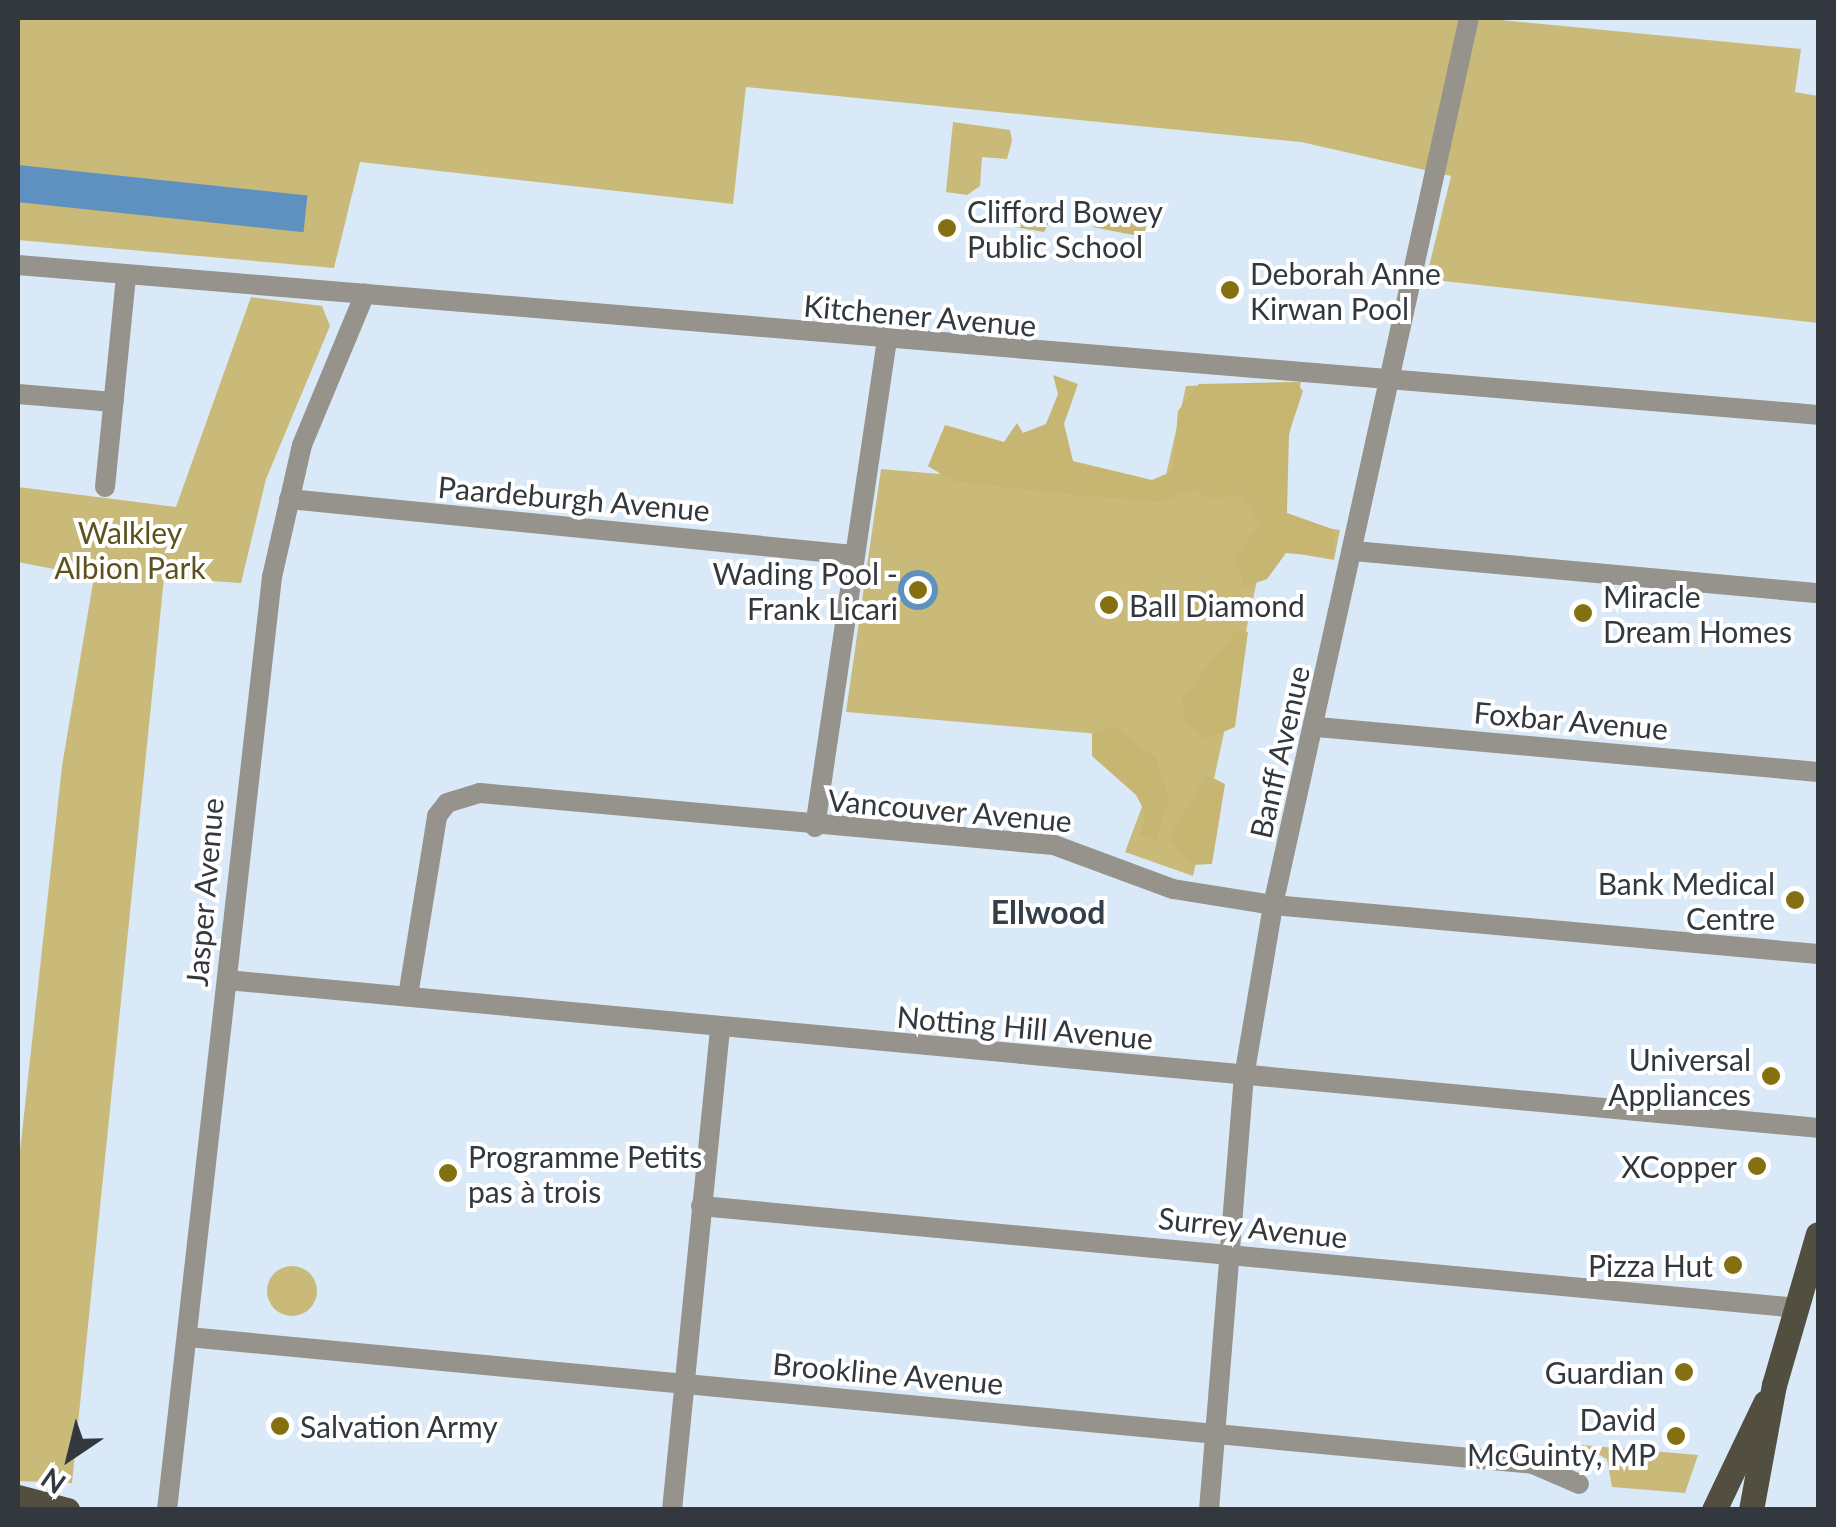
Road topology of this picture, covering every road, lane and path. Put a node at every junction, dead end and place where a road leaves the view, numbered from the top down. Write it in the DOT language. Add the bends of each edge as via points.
graph roads {
  1 [pos="1468,18"];
  2 [pos="18,266"];
  3 [pos="126,276"];
  4 [pos="364,294"];
  5 [pos="888,342"];
  6 [pos="1394,375"];
  7 [pos="18,394"];
  8 [pos="114,402"];
  9 [pos="1818,415"];
  10 [pos="105,487"];
  11 [pos="289,499"];
  12 [pos="1354,551"];
  13 [pos="854,556"];
  14 [pos="1818,594"];
  15 [pos="1317,728"];
  16 [pos="1818,772"];
  17 [pos="814,827"];
  18 [pos="1273,905"];
  19 [pos="1818,954"];
  20 [pos="227,980"];
  21 [pos="408,996"];
  22 [pos="720,1030"];
  23 [pos="1244,1077"];
  24 [pos="1818,1128"];
  25 [pos="701,1206"];
  26 [pos="1818,1234"];
  27 [pos="1228,1252"];
  28 [pos="1798,1308"];
  29 [pos="188,1337"];
  30 [pos="686,1384"];
  31 [pos="1774,1385"];
  32 [pos="1214,1433"];
  33 [pos="1579,1484"];
  34 [pos="18,1498"];
  35 [pos="67,1510"];
  36 [pos="167,1510"];
  37 [pos="672,1510"];
  38 [pos="1209,1510"];
  39 [pos="1714,1510"];
  40 [pos="1751,1510"];
  1 -- 6 [label="street, Banff Avenue"];
  2 -- 3 [label="street, Kitchener Avenue"];
  3 -- 4 [label="street, Kitchener Avenue"];
  3 -- 8 [label="street"];
  4 -- 5 [label="street, Kitchener Avenue"];
  4 -- 11 [label="street, Jasper Avenue"];
  5 -- 6 [label="street, Kitchener Avenue"];
  5 -- 13 [label="street"];
  6 -- 9 [label="street, Kitchener Avenue"];
  6 -- 12 [label="street, Banff Avenue"];
  7 -- 8 [label="street"];
  8 -- 10 [label="street"];
  11 -- 13 [label="street, Paardeburgh Avenue"];
  11 -- 20 [label="street, Jasper Avenue" via="248,730"];
  12 -- 14 [label="street"];
  12 -- 15 [label="street, Banff Avenue"];
  13 -- 17 [label="street"];
  15 -- 16 [label="street, Foxbar Avenue"];
  15 -- 18 [label="street, Banff Avenue"];
  17 -- 18 [label="street, Vancouver Avenue" via="1054,845 1174,889"];
  17 -- 21 [label="street, Vancouver Avenue" via="462,796 434,828"];
  18 -- 19 [label="street, Vancouver Avenue"];
  18 -- 23 [label="street, Banff Avenue"];
  20 -- 21 [label="street, Notting Hill Avenue"];
  20 -- 29 [label="street, Jasper Avenue"];
  21 -- 22 [label="street, Notting Hill Avenue"];
  22 -- 23 [label="street, Notting Hill Avenue"];
  22 -- 25 [label="street"];
  23 -- 24 [label="street, Notting Hill Avenue"];
  23 -- 27 [label="street, Banff Avenue"];
  25 -- 27 [label="street, Surrey Avenue"];
  25 -- 30 [label="street"];
  26 -- 28 [label="main road"];
  27 -- 28 [label="street, Surrey Avenue"];
  27 -- 32 [label="street, Banff Avenue"];
  28 -- 31 [label="main road"];
  29 -- 30 [label="street, Brookline Avenue"];
  29 -- 36 [label="street, Jasper Avenue"];
  30 -- 32 [label="street, Brookline Avenue"];
  30 -- 37 [label="street"];
  31 -- 39 [label="main road"];
  31 -- 40 [label="main road"];
  32 -- 33 [label="street, Brookline Avenue" via="1533,1464"];
  32 -- 38 [label="street, Banff Avenue"];
  34 -- 35 [label="main road"];
}
